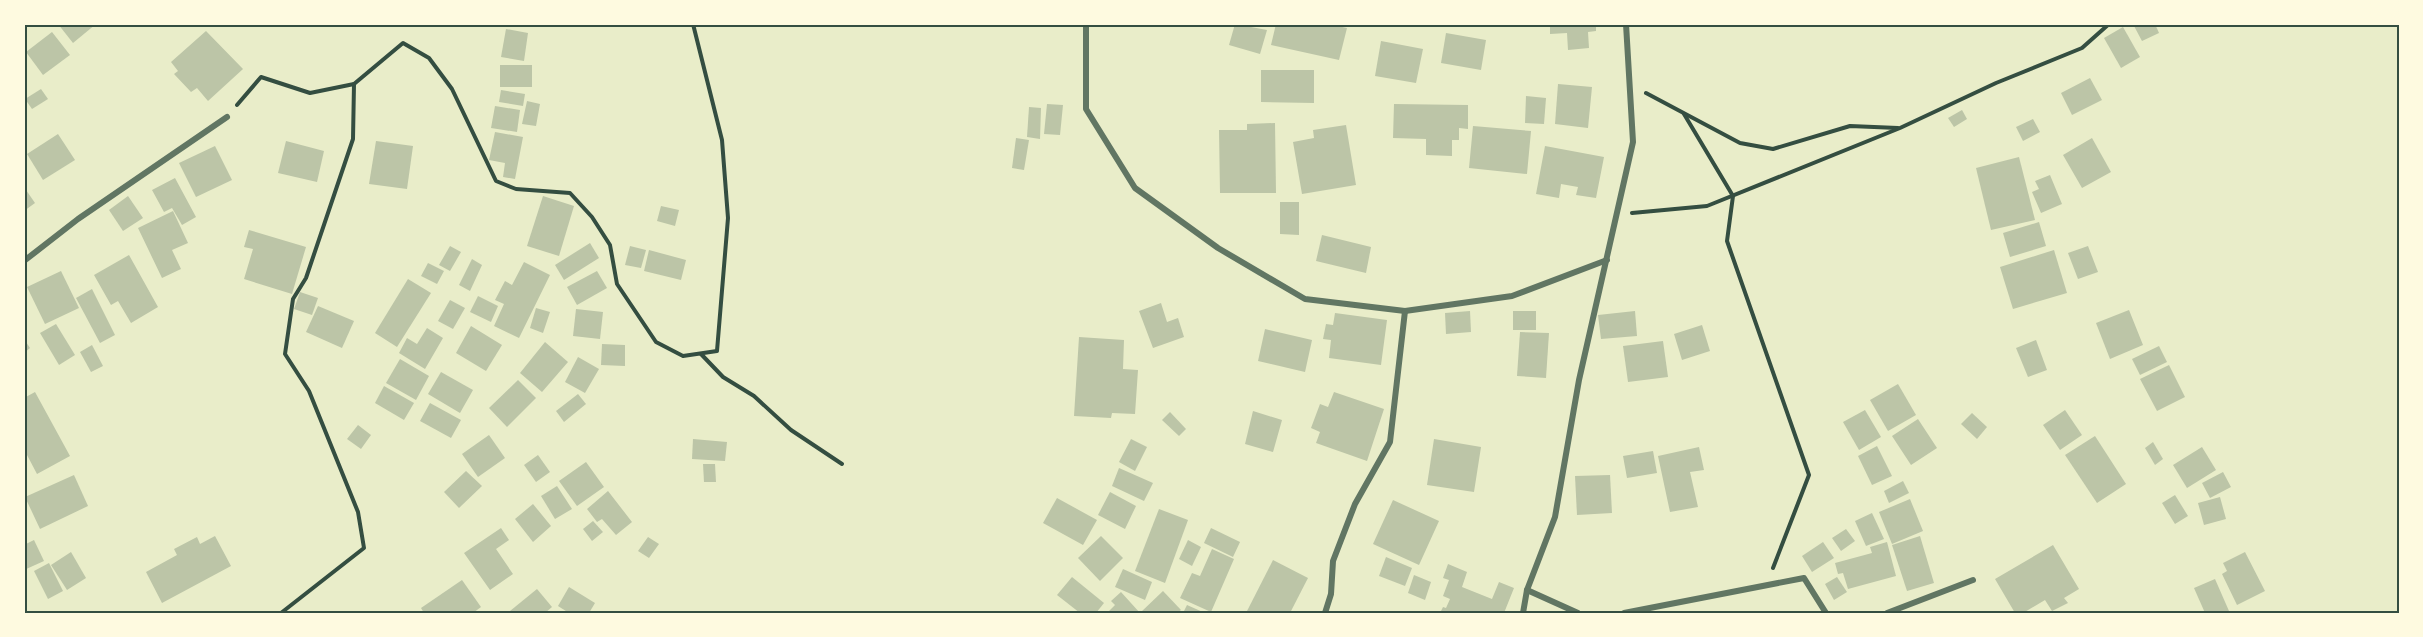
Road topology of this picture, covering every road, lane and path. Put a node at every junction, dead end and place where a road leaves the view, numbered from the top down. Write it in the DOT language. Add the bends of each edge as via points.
graph roads {
  1 [pos="693,24"];
  2 [pos="1086,24"];
  3 [pos="1626,24"];
  4 [pos="2109,24"];
  5 [pos="354,84"];
  6 [pos="1630,85"];
  7 [pos="1684,114"];
  8 [pos="227,117"];
  9 [pos="1900,128"];
  10 [pos="1733,196"];
  11 [pos="1617,214"];
  12 [pos="1607,260"];
  13 [pos="24,261"];
  14 [pos="1406,310"];
  15 [pos="700,353"];
  16 [pos="842,464"];
  17 [pos="1973,580"];
  18 [pos="1768,585"];
  19 [pos="1527,590"];
  20 [pos="281,613"];
  21 [pos="1325,613"];
  22 [pos="1523,613"];
  23 [pos="1578,613"];
  24 [pos="1624,613"];
  25 [pos="1826,613"];
  26 [pos="1887,613"];
  1 -- 15 [label="path" via="722,140 728,218 717,351"];
  2 -- 14 [label="street" via="1086,109 1135,189 1218,248 1305,299"];
  3 -- 6 [label="street"];
  4 -- 9 [label="path" via="2082,48"];
  5 -- 8 [label="path" via="310,93 261,77"];
  5 -- 15 [label="path" via="403,44 429,58 452,89 496,181 516,189 570,193 610,245 617,284 656,342 684,356"];
  5 -- 20 [label="path" via="354,138 306,278 293,299 285,354 309,391 358,512 364,548"];
  6 -- 7 [label="path"];
  6 -- 11 [label="street" via="1633,142"];
  7 -- 9 [label="path" via="1740,143 1773,149 1850,126"];
  7 -- 10 [label="path"];
  8 -- 13 [label="street" via="78,219"];
  9 -- 10 [label="path"];
  10 -- 11 [label="path" via="1707,207"];
  10 -- 18 [label="path" via="1727,240 1809,475"];
  11 -- 12 [label="street"];
  12 -- 14 [label="street" via="1512,296"];
  12 -- 19 [label="street" via="1579,381 1555,517"];
  14 -- 21 [label="street" via="1390,442 1355,504 1336,552"];
  15 -- 16 [label="path" via="723,377"];
  17 -- 26 [label="street"];
  18 -- 24 [label="street"];
  18 -- 25 [label="street" via="1804,578"];
  19 -- 22 [label="street"];
  19 -- 23 [label="street"];
}
